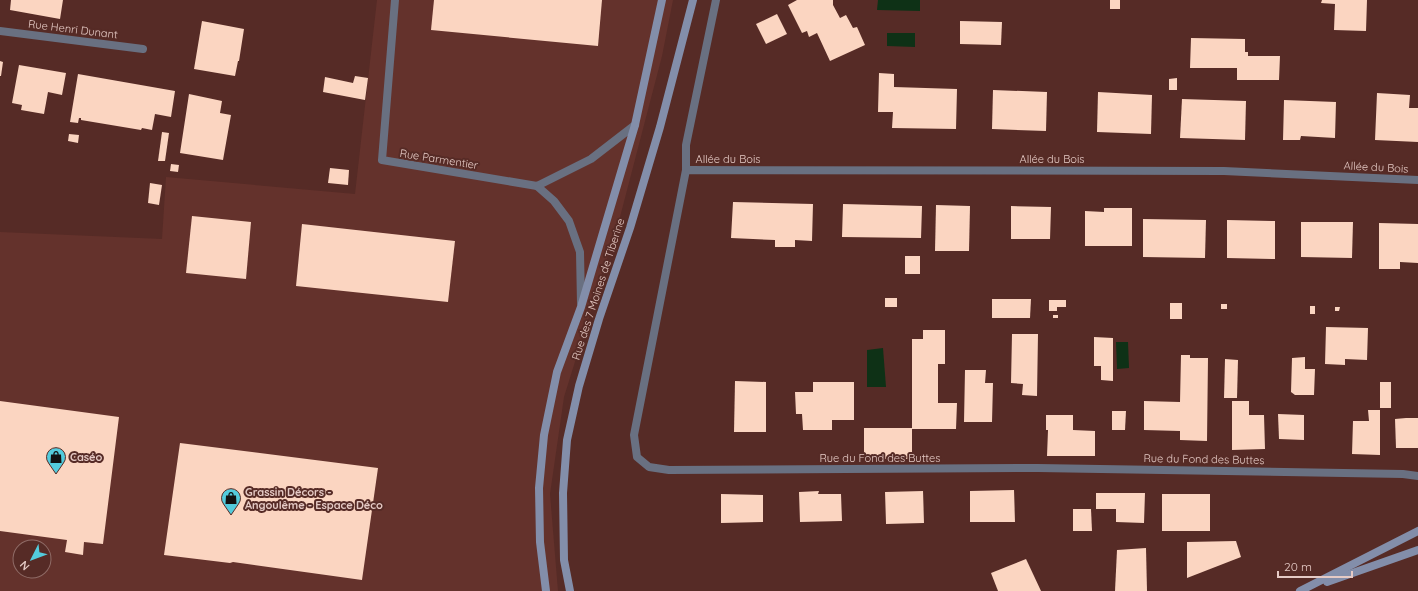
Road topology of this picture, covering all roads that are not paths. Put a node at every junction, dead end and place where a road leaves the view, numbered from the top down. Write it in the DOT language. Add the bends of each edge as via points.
graph roads {
  1 [pos="395,0"];
  2 [pos="662,0"];
  3 [pos="693,0"];
  4 [pos="716,0"];
  5 [pos="0,31"];
  6 [pos="143,49"];
  7 [pos="635,125"];
  8 [pos="686,170"];
  9 [pos="1418,180"];
  10 [pos="537,186"];
  11 [pos="581,306"];
  12 [pos="1418,476"];
  13 [pos="1418,531"];
  14 [pos="1418,550"];
  15 [pos="546,591"];
  16 [pos="570,591"];
  17 [pos="1301,591"];
  1 -- 10 [label="street, Rue Parmentier" via="382,160"];
  2 -- 7 [label="main road, Rue des 7 Moines de Tiberine"];
  3 -- 16 [label="main road, Rue des 7 Moines de Tiberine" via="660,127 579,386 567,440 563,493 564,552"];
  4 -- 8 [label="street, Rue du Fond des Buttes" via="686,144"];
  5 -- 6 [label="street, Rue Henri Dunant"];
  7 -- 10 [label="street" via="591,159"];
  7 -- 11 [label="main road, Rue des 7 Moines de Tiberine"];
  8 -- 9 [label="street, Allée du Bois" via="1224,171"];
  8 -- 12 [label="street, Rue du Fond des Buttes" via="634,436 637,457 650,467 669,470 1038,468"];
  10 -- 11 [label="street" via="554,201 569,221 580,252"];
  11 -- 15 [label="main road, Rue des 7 Moines de Tiberine" via="557,372 544,435 539,488 540,542"];
  13 -- 17 [label="main road"];
  14 -- 17 [label="main road"];
}
